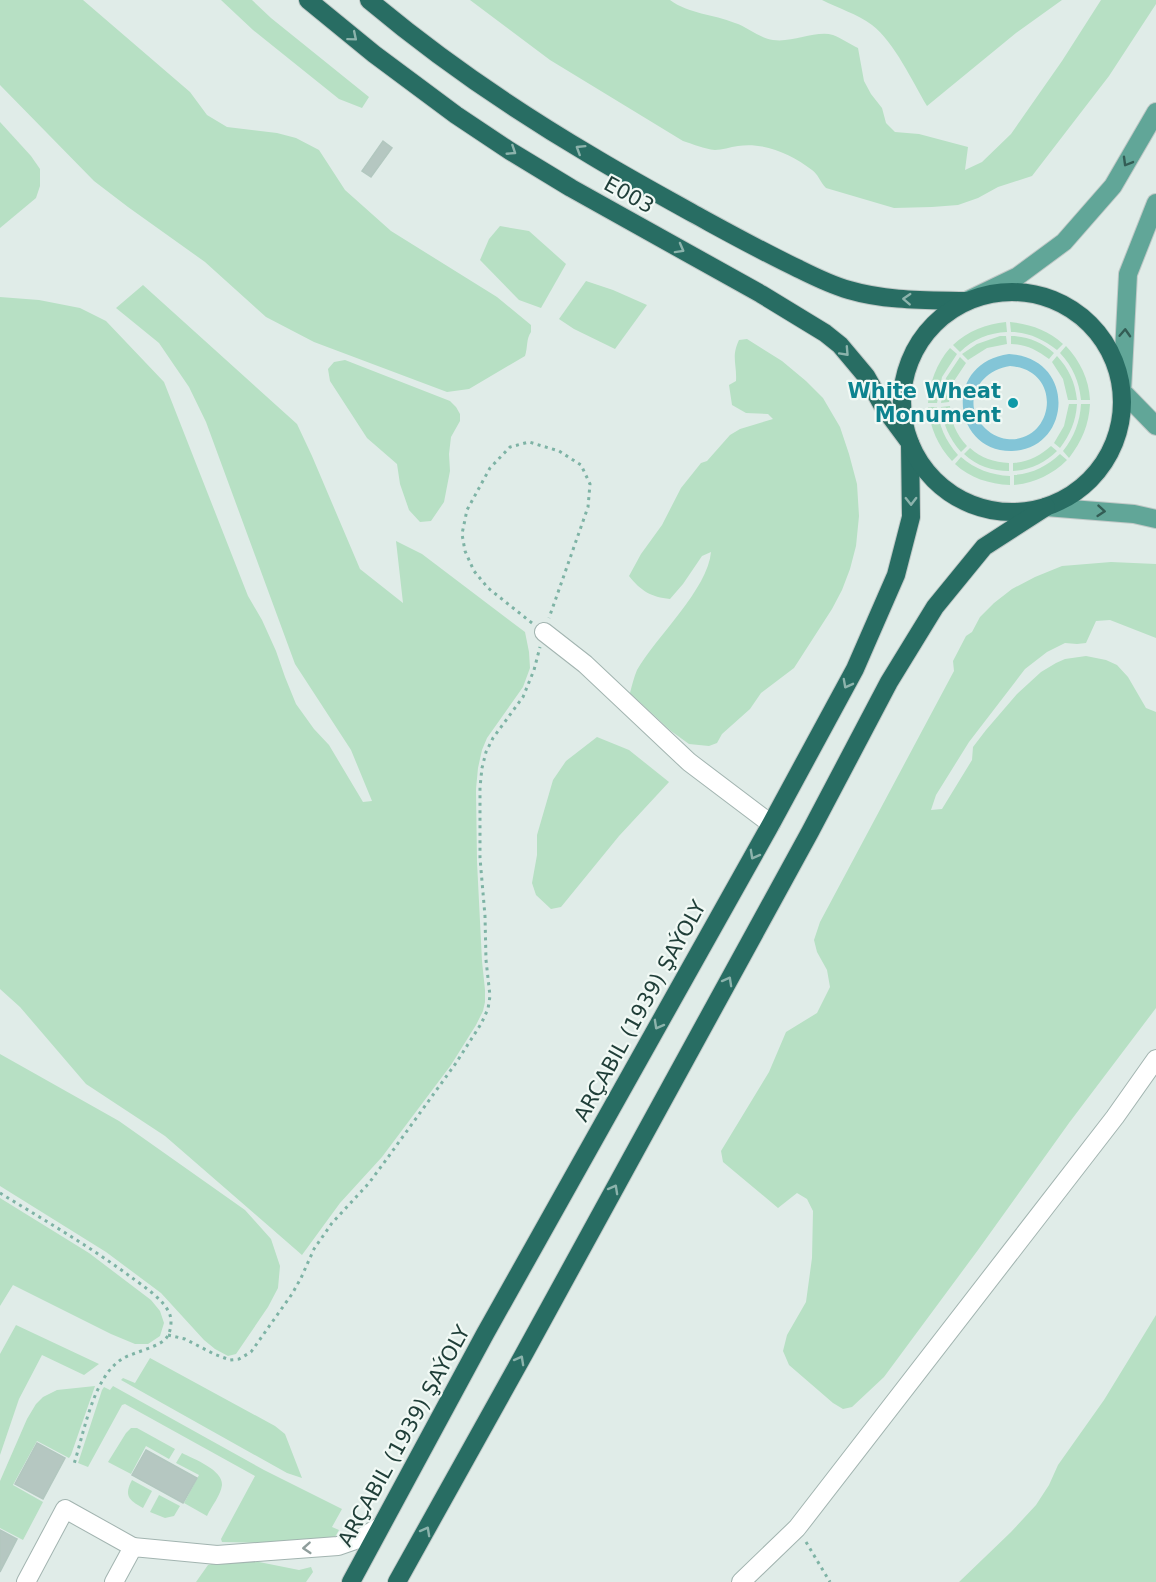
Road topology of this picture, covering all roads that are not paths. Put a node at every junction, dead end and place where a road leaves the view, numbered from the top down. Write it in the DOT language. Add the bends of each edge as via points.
graph roads {
  1 [pos="309,0"];
  2 [pos="369,0"];
  3 [pos="1156,112"];
  4 [pos="1156,204"];
  5 [pos="966,302"];
  6 [pos="1122,391"];
  7 [pos="1156,426"];
  8 [pos="910,443"];
  9 [pos="1046,507"];
  10 [pos="1156,519"];
  11 [pos="544,632"];
  12 [pos="771,824"];
  13 [pos="1156,1059"];
  14 [pos="381,1526"];
  15 [pos="133,1548"];
  16 [pos="26,1582"];
  17 [pos="114,1582"];
  18 [pos="351,1582"];
  19 [pos="397,1582"];
  20 [pos="741,1582"];
  1 -- 8 [label="highway, E003, one-way" via="383,61 510,151 825,333 866,376"];
  5 -- 2 [label="highway, E003, one-way" via="868,295 826,282 780,260 530,118"];
  3 -- 5 [label="main road, one-way" via="1113,186 1064,242 1018,276"];
  6 -- 4 [label="main road, one-way" via="1128,274"];
  5 -- 6 [label="highway" via="999,292 1034,293 1067,306 1094,328 1113,357"];
  5 -- 8 [label="highway" via="938,320 913,356 905,377 902,410"];
  6 -- 7 [label="main road"];
  6 -- 9 [label="highway" via="1120,421 1101,466 1072,494"];
  8 -- 9 [label="highway" via="927,471 951,494 981,507 1013,512"];
  8 -- 12 [label="highway, ARÇABIL (1939) ŞAÝOLY, one-way" via="911,517 896,575 855,669"];
  9 -- 10 [label="main road, one-way"];
  19 -- 9 [label="highway, one-way" via="906,654 935,607 984,547"];
  11 -- 12 [label="lane" via="585,664 690,762"];
  12 -- 14 [label="highway, ARÇABIL (1939) ŞAÝOLY, one-way"];
  13 -- 20 [label="lane" via="797,1528"];
  14 -- 15 [label="lane, one-way" via="339,1546 217,1555"];
  14 -- 18 [label="highway, ARÇABIL (1939) ŞAÝOLY"];
  15 -- 16 [label="lane" via="65,1509"];
  15 -- 17 [label="lane"];
}
